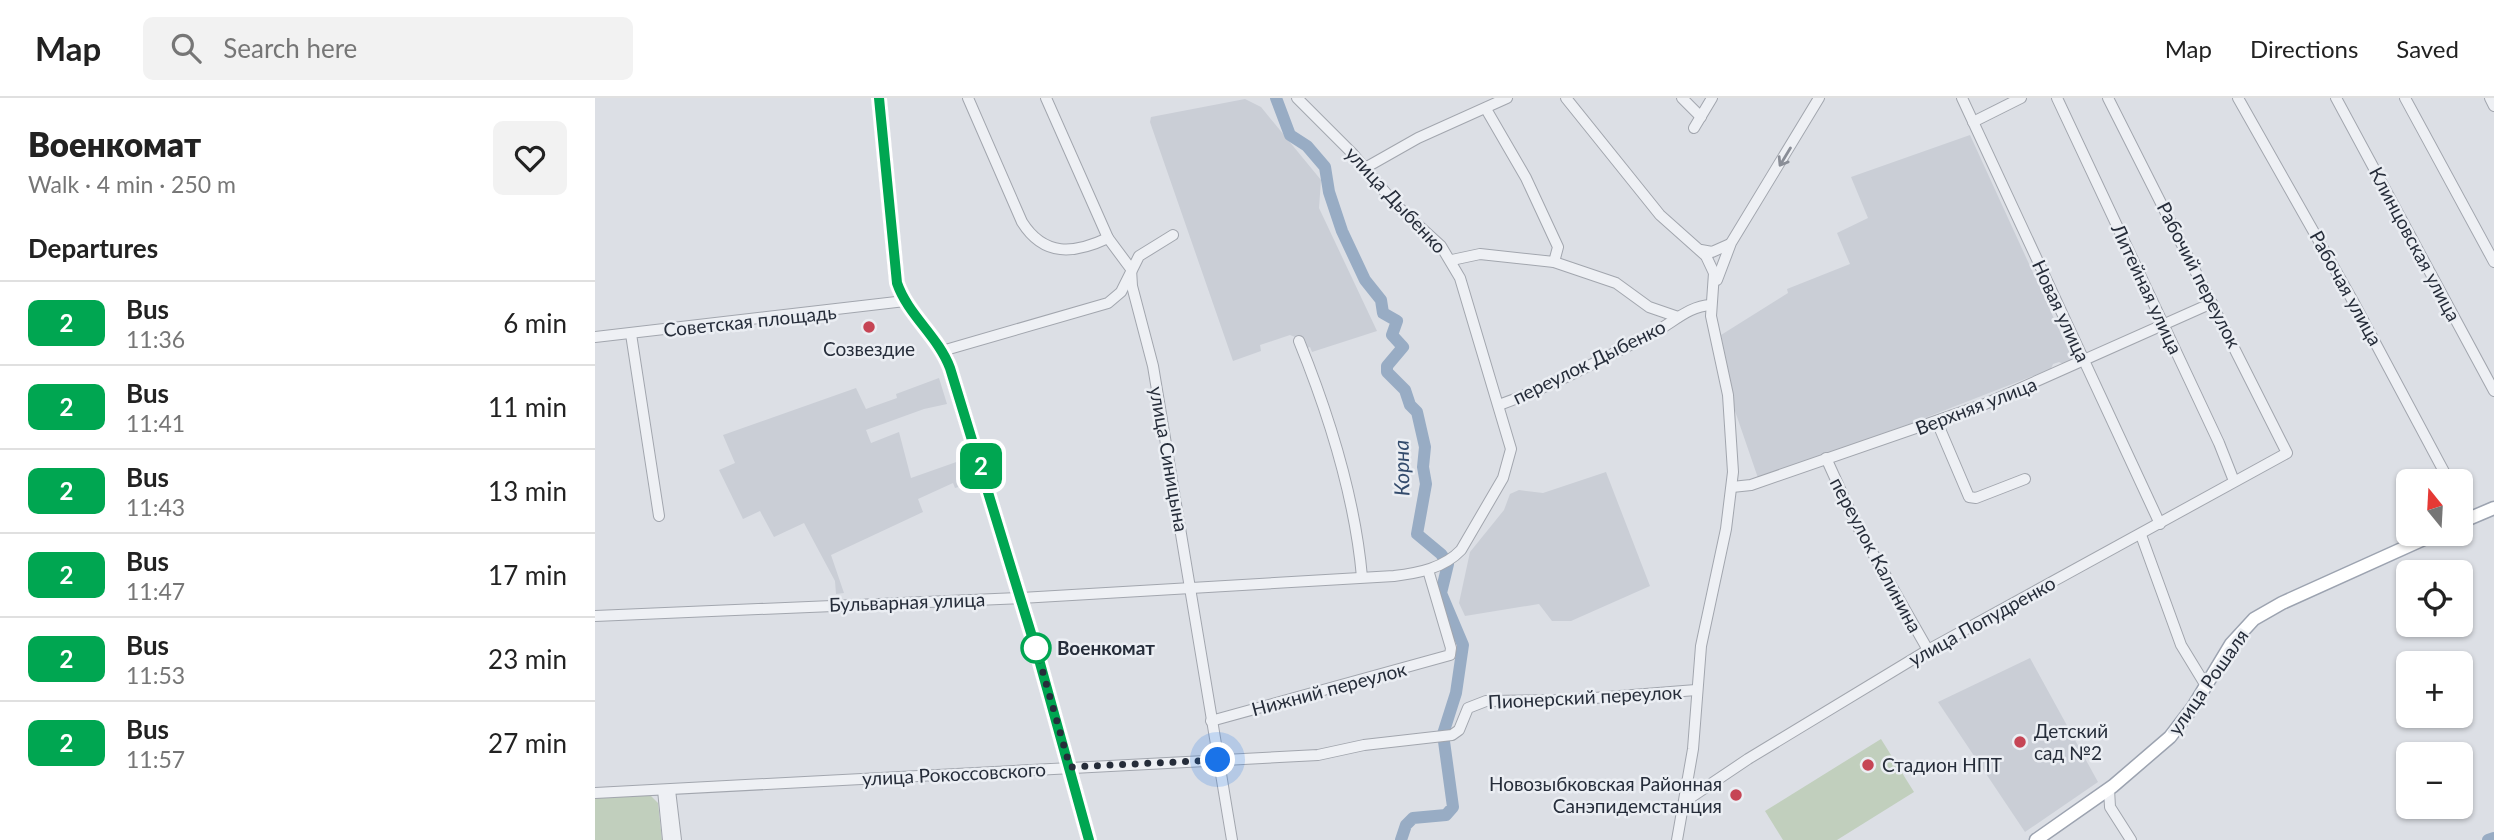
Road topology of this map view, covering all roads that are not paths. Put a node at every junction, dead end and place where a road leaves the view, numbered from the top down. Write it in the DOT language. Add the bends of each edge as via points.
graph roads {
  1 [pos="879,98"];
  2 [pos="968,98"];
  3 [pos="1046,98"];
  4 [pos="1297,98"];
  5 [pos="1507,98"];
  6 [pos="1566,98"];
  7 [pos="1682,98"];
  8 [pos="1712,98"];
  9 [pos="1819,98"];
  10 [pos="1962,98"];
  11 [pos="2021,98"];
  12 [pos="2057,98"];
  13 [pos="2108,98"];
  14 [pos="2238,98"];
  15 [pos="2336,98"];
  16 [pos="2405,98"];
  17 [pos="2490,98"];
  18 [pos="2494,106"];
  19 [pos="1486,109"];
  20 [pos="1701,117"];
  21 [pos="1973,122"];
  22 [pos="1694,128"];
  23 [pos="1365,168"];
  24 [pos="1173,235"];
  25 [pos="1108,238"];
  26 [pos="1731,243"];
  27 [pos="1701,250"];
  28 [pos="1452,260"];
  29 [pos="1554,262"];
  30 [pos="2494,262"];
  31 [pos="1131,269"];
  32 [pos="1713,293"];
  33 [pos="905,301"];
  34 [pos="1108,303"];
  35 [pos="2212,303"];
  36 [pos="1711,305"];
  37 [pos="1140,310"];
  38 [pos="1678,317"];
  39 [pos="2164,325"];
  40 [pos="631,334"];
  41 [pos="595,337"];
  42 [pos="1299,341"];
  43 [pos="942,351"];
  44 [pos="2085,361"];
  45 [pos="2494,391"];
  46 [pos="1499,405"];
  47 [pos="1937,422"];
  48 [pos="2287,453"];
  49 [pos="1826,458"];
  50 [pos="2443,469"];
  51 [pos="2025,479"];
  52 [pos="2234,481"];
  53 [pos="1732,487"];
  54 [pos="2494,508"];
  55 [pos="2473,515"];
  56 [pos="659,516"];
  57 [pos="2160,524"];
  58 [pos="2141,535"];
  59 [pos="2408,546"];
  60 [pos="1453,558"];
  61 [pos="1428,570"];
  62 [pos="1362,578"];
  63 [pos="1191,589"];
  64 [pos="1021,598"];
  65 [pos="595,616"];
  66 [pos="1928,650"];
  67 [pos="2206,685"];
  68 [pos="1696,690"];
  69 [pos="1211,721"];
  70 [pos="1442,737"];
  71 [pos="1218,760"];
  72 [pos="1070,767"];
  73 [pos="1690,768"];
  74 [pos="1714,781"];
  75 [pos="2109,789"];
  76 [pos="667,790"];
  77 [pos="595,793"];
  78 [pos="1684,802"];
  79 [pos="2084,806"];
  80 [pos="2111,809"];
  81 [pos="668,840"];
  82 [pos="676,840"];
  83 [pos="1089,840"];
  84 [pos="1232,840"];
  85 [pos="1677,840"];
  86 [pos="2036,840"];
  87 [pos="2131,840"];
  1 -- 33 [label="main road" via="893,263"];
  2 -- 25 [label="street" via="1032,236 1065,252"];
  3 -- 25 [label="street, улица Синицына"];
  4 -- 23 [label="street, улица Дыбенко"];
  5 -- 19 [label="street"];
  6 -- 27 [label="street" via="1660,215"];
  7 -- 20 [label="street"];
  8 -- 20 [label="street"];
  9 -- 26 [label="street, one-way"];
  10 -- 21 [label="street, Новая улица"];
  11 -- 21 [label="street"];
  12 -- 39 [label="street, Литейная улица"];
  13 -- 35 [label="street, Рабочий переулок"];
  14 -- 50 [label="street, Рабочая улица"];
  15 -- 45 [label="street, Клинцовская улица"];
  16 -- 30 [label="street"];
  17 -- 18 [label="street"];
  19 -- 23 [label="street" via="1427,133"];
  19 -- 29 [label="street" via="1556,242"];
  20 -- 22 [label="street"];
  21 -- 44 [label="street, Новая улица"];
  23 -- 28 [label="street, улица Дыбенко"];
  24 -- 31 [label="street" via="1142,252"];
  25 -- 31 [label="street, улица Синицына"];
  26 -- 27 [label="street" via="1712,253"];
  26 -- 32 [label="street"];
  27 -- 32 [label="street" via="1710,262"];
  28 -- 29 [label="street, переулок Дыбенко" via="1480,254"];
  28 -- 46 [label="street, улица Дыбенко"];
  29 -- 38 [label="street, переулок Дыбенко" via="1616,283 1649,307"];
  31 -- 34 [label="street" via="1121,292"];
  31 -- 37 [label="street, улица Синицына"];
  32 -- 36 [label="street"];
  33 -- 40 [label="street, Советская площадь"];
  33 -- 43 [label="main road"];
  34 -- 37 [label="street" via="1128,300"];
  34 -- 43 [label="street"];
  35 -- 39 [label="street, Верхняя улица"];
  35 -- 48 [label="street, Рабочий переулок"];
  36 -- 38 [label="street, переулок Дыбенко" via="1695,307"];
  36 -- 53 [label="street" via="1730,411"];
  37 -- 63 [label="street, улица Синицына"];
  38 -- 46 [label="street, переулок Дыбенко" via="1589,365"];
  39 -- 44 [label="street, Верхняя улица"];
  39 -- 52 [label="street, Литейная улица"];
  40 -- 41 [label="street, Советская площадь"];
  40 -- 56 [label="street"];
  42 -- 62 [label="street" via="1338,460"];
  43 -- 64 [label="main road"];
  44 -- 47 [label="street, Верхняя улица"];
  44 -- 57 [label="street, Новая улица"];
  46 -- 60 [label="street, улица Дыбенко" via="1511,449 1503,478"];
  47 -- 49 [label="street, Верхняя улица"];
  47 -- 51 [label="street" via="1969,497"];
  48 -- 52 [label="street, улица Попудренко"];
  49 -- 53 [label="street, Верхняя улица" via="1751,485"];
  49 -- 66 [label="street, переулок Калинина" via="1855,522"];
  52 -- 57 [label="street, улица Попудренко"];
  53 -- 68 [label="street"];
  54 -- 55 [label="main road"];
  57 -- 58 [label="street, улица Попудренко"];
  58 -- 66 [label="street, улица Попудренко"];
  58 -- 67 [label="street" via="2181,645"];
  59 -- 67 [label="main road, улица Рошаля" via="2253,619"];
  60 -- 61 [label="street, Бульварная улица"];
  61 -- 62 [label="street, Бульварная улица"];
  61 -- 69 [label="street, Нижний переулок" via="1451,648 1447,657"];
  62 -- 63 [label="street, Бульварная улица"];
  63 -- 64 [label="street, Бульварная улица"];
  63 -- 69 [label="street, улица Синицына"];
  64 -- 65 [label="street, Бульварная улица"];
  64 -- 72 [label="main road"];
  66 -- 74 [label="street, улица Попудренко"];
  67 -- 75 [label="main road, улица Рошаля" via="2170,737"];
  68 -- 70 [label="street, Пионерский переулок" via="1486,701 1468,708 1459,730"];
  68 -- 73 [label="street"];
  69 -- 71 [label="street, улица Синицына"];
  70 -- 71 [label="street, улица Рокоссовского" via="1318,755"];
  71 -- 72 [label="street, улица Рокоссовского"];
  71 -- 84 [label="street, улица Синицына"];
  72 -- 76 [label="street, улица Рокоссовского"];
  72 -- 83 [label="main road"];
  73 -- 74 [label="street" via="1697,782"];
  73 -- 78 [label="street"];
  74 -- 78 [label="street, улица Попудренко"];
  75 -- 79 [label="main road, улица Рошаля"];
  75 -- 80 [label="street"];
  76 -- 77 [label="street, улица Рокоссовского"];
  76 -- 81 [label="street"];
  76 -- 82 [label="street"];
  78 -- 85 [label="street"];
  79 -- 80 [label="street" via="2099,803"];
  79 -- 86 [label="main road, улица Рошаля"];
  80 -- 87 [label="street"];
}
